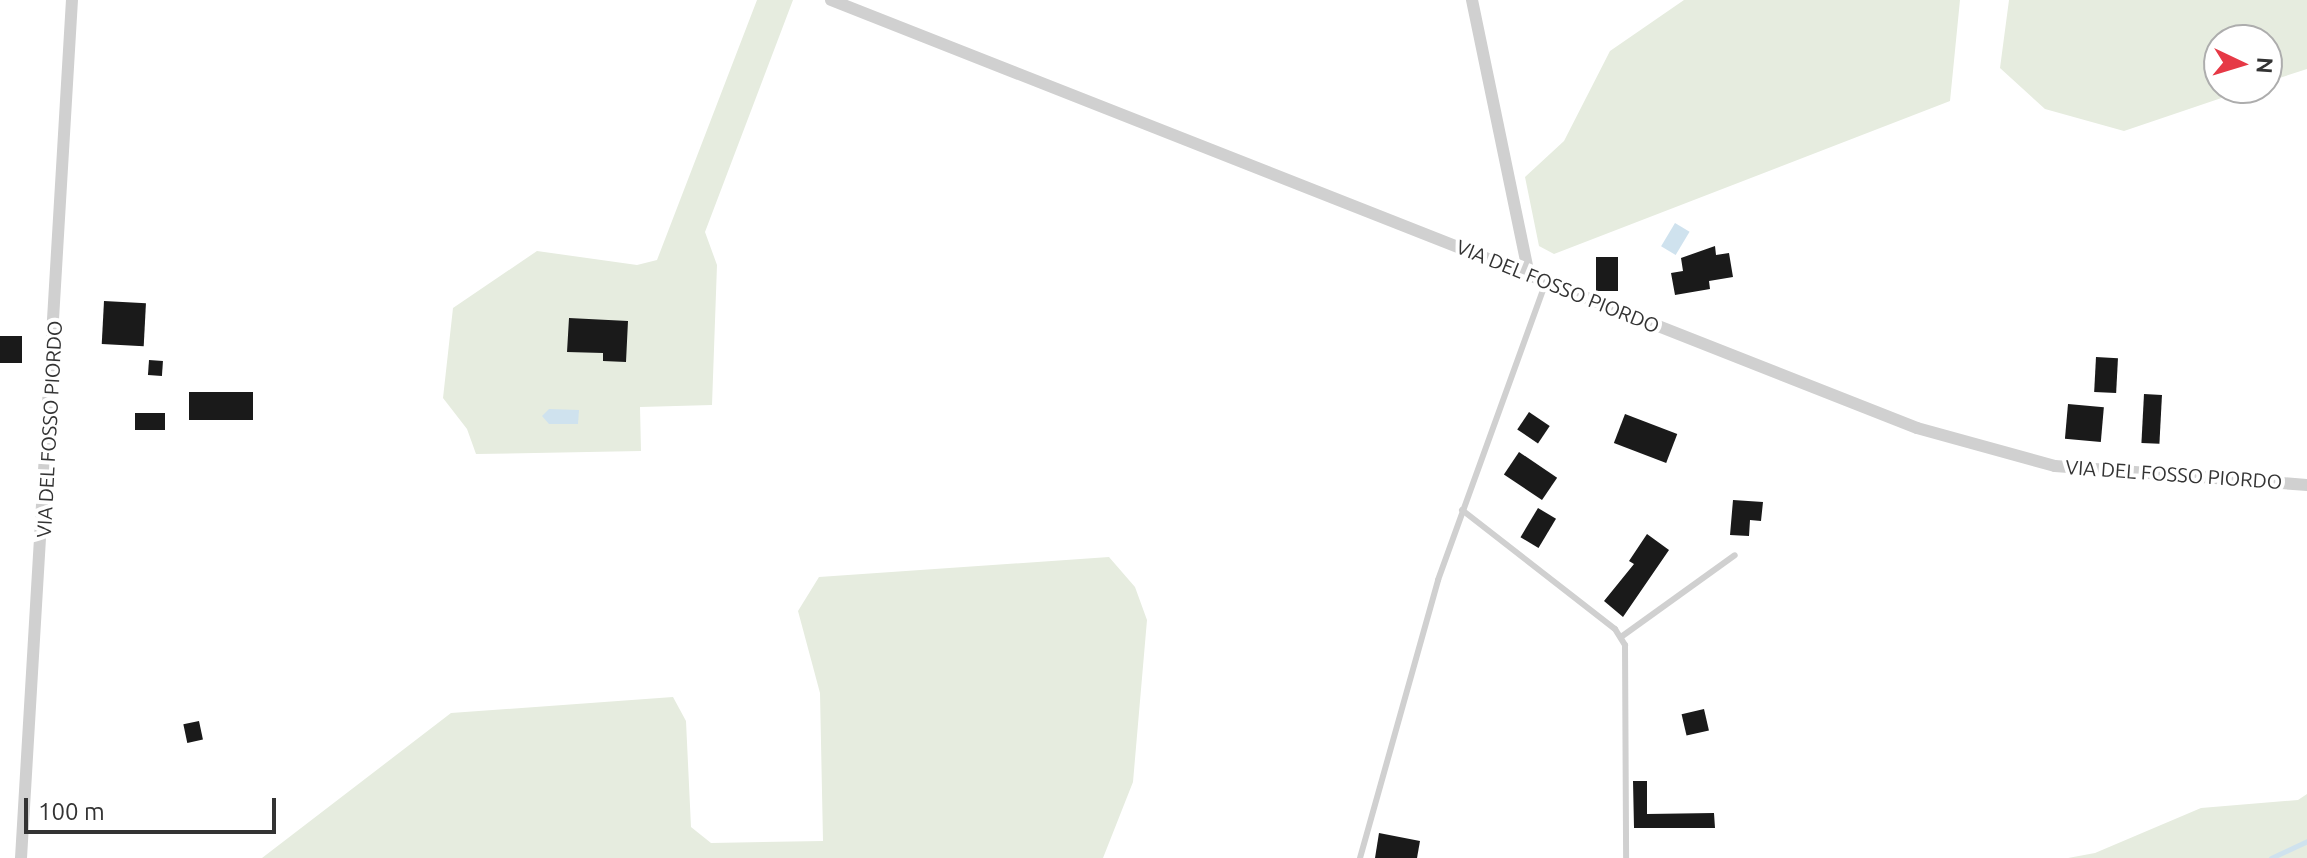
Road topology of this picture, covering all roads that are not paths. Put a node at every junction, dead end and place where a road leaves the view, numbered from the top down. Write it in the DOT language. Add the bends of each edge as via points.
graph roads {
  1 [pos="72,0"];
  2 [pos="831,0"];
  3 [pos="1472,0"];
  4 [pos="1529,275"];
  5 [pos="1546,282"];
  6 [pos="2307,485"];
  7 [pos="1462,510"];
  8 [pos="1735,555"];
  9 [pos="1621,637"];
  10 [pos="21,858"];
  11 [pos="1360,858"];
  12 [pos="1626,858"];
  1 -- 10 [label="street, VIA DEL FOSSO PIORDO"];
  2 -- 4 [label="street, VIA DEL FOSSO PIORDO"];
  3 -- 4 [label="street"];
  4 -- 5 [label="street, VIA DEL FOSSO PIORDO"];
  5 -- 6 [label="street, VIA DEL FOSSO PIORDO" via="1917,428 1998,454 2055,466"];
  5 -- 7 [label="lane"];
  7 -- 9 [label="lane"];
  7 -- 11 [label="lane"];
  8 -- 9 [label="lane"];
  9 -- 12 [label="lane" via="1629,667"];
}
